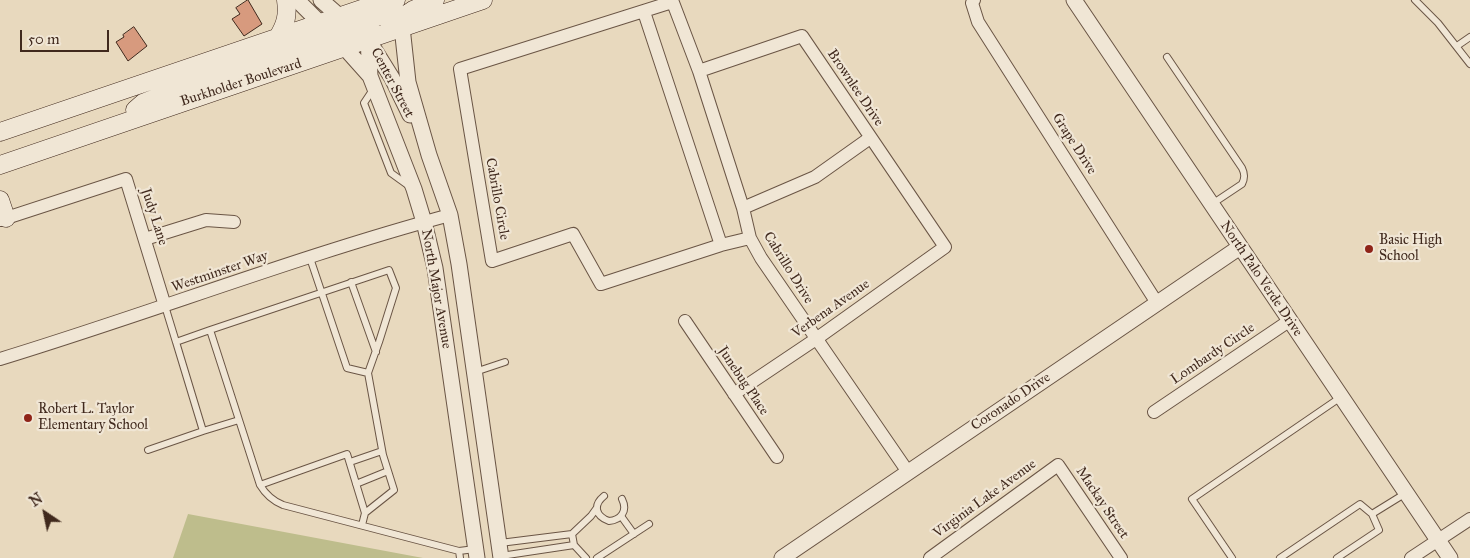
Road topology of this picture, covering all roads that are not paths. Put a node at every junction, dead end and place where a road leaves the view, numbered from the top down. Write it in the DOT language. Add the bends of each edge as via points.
graph roads {
  1 [pos="286,0"];
  2 [pos="297,0"];
  3 [pos="321,0"];
  4 [pos="401,0"];
  5 [pos="435,0"];
  6 [pos="483,0"];
  7 [pos="974,0"];
  8 [pos="1074,0"];
  9 [pos="1415,0"];
  10 [pos="672,1"];
  11 [pos="385,4"];
  12 [pos="644,12"];
  13 [pos="346,22"];
  14 [pos="401,23"];
  15 [pos="324,29"];
  16 [pos="278,37"];
  17 [pos="1470,37"];
  18 [pos="368,39"];
  19 [pos="1457,46"];
  20 [pos="345,48"];
  21 [pos="1166,58"];
  22 [pos="1470,64"];
  23 [pos="699,71"];
  24 [pos="372,81"];
  25 [pos="114,126"];
  26 [pos="0,132"];
  27 [pos="870,138"];
  28 [pos="429,155"];
  29 [pos="0,165"];
  30 [pos="0,200"];
  31 [pos="1211,205"];
  32 [pos="743,208"];
  33 [pos="450,215"];
  34 [pos="3,219"];
  35 [pos="234,222"];
  36 [pos="424,222"];
  37 [pos="750,238"];
  38 [pos="146,239"];
  39 [pos="721,245"];
  40 [pos="945,247"];
  41 [pos="1240,247"];
  42 [pos="310,258"];
  43 [pos="352,282"];
  44 [pos="322,292"];
  45 [pos="1157,303"];
  46 [pos="165,306"];
  47 [pos="685,321"];
  48 [pos="1289,321"];
  49 [pos="210,330"];
  50 [pos="816,339"];
  51 [pos="176,342"];
  52 [pos="376,352"];
  53 [pos="0,359"];
  54 [pos="505,362"];
  55 [pos="475,372"];
  56 [pos="368,373"];
  57 [pos="734,394"];
  58 [pos="1341,397"];
  59 [pos="1154,412"];
  60 [pos="239,420"];
  61 [pos="203,431"];
  62 [pos="148,450"];
  63 [pos="382,451"];
  64 [pos="777,457"];
  65 [pos="350,462"];
  66 [pos="1058,465"];
  67 [pos="388,471"];
  68 [pos="908,472"];
  69 [pos="356,484"];
  70 [pos="260,485"];
  71 [pos="1406,493"];
  72 [pos="604,496"];
  73 [pos="622,499"];
  74 [pos="596,509"];
  75 [pos="365,513"];
  76 [pos="1372,514"];
  77 [pos="621,516"];
  78 [pos="1470,518"];
  79 [pos="649,524"];
  80 [pos="362,525"];
  81 [pos="572,534"];
  82 [pos="634,534"];
  83 [pos="542,537"];
  84 [pos="1438,540"];
  85 [pos="574,545"];
  86 [pos="459,550"];
  87 [pos="544,550"];
  88 [pos="501,552"];
  89 [pos="946,553"];
  90 [pos="477,554"];
  91 [pos="460,558"];
  92 [pos="586,558"];
  93 [pos="597,558"];
  94 [pos="782,558"];
  95 [pos="930,558"];
  96 [pos="1121,558"];
  97 [pos="1232,558"];
  98 [pos="1280,558"];
  99 [pos="1337,558"];
  100 [pos="1411,558"];
  101 [pos="1450,558"];
  1 -- 16 [label="main road" via="285,26"];
  2 -- 15 [label="street, Center Street"];
  3 -- 13 [label="street, Center Street"];
  4 -- 14 [label="street, North Major Avenue"];
  5 -- 14 [label="main road" via="413,10"];
  6 -- 14 [label="main road"];
  7 -- 45 [label="street, Grape Drive" via="972,3 978,22"];
  8 -- 31 [label="street, North Palo Verde Drive"];
  9 -- 19 [label="lane"];
  10 -- 12 [label="street, Cabrillo Circle"];
  10 -- 23 [label="street, Cabrillo Drive"];
  11 -- 13 [label="main road"];
  11 -- 18 [label="street, North Major Avenue"];
  12 -- 39 [label="street"];
  12 -- 39 [label="street, Cabrillo Circle" via="460,69 492,261 573,234 601,284"];
  13 -- 15 [label="main road"];
  13 -- 18 [label="street, Center Street"];
  14 -- 18 [label="main road, Burkholder Boulevard"];
  14 -- 28 [label="street, North Major Avenue" via="408,82"];
  15 -- 16 [label="main road"];
  15 -- 20 [label="street, Center Street"];
  15 -- 25 [label="main road" via="143,103"];
  16 -- 26 [label="main road"];
  17 -- 19 [label="lane"];
  18 -- 20 [label="main road, Burkholder Boulevard"];
  18 -- 24 [label="street, North Major Avenue"];
  18 -- 28 [label="street, Center Street" via="392,78"];
  19 -- 22 [label="lane"];
  20 -- 24 [label="street, Center Street"];
  20 -- 25 [label="main road, Burkholder Boulevard"];
  21 -- 31 [label="lane" via="1244,174 1242,184"];
  23 -- 27 [label="street, Brownlee Drive" via="802,36"];
  23 -- 32 [label="street, Cabrillo Drive"];
  24 -- 36 [label="street, North Major Avenue"];
  25 -- 29 [label="main road, Burkholder Boulevard"];
  27 -- 32 [label="street" via="815,177"];
  27 -- 40 [label="street, Brownlee Drive"];
  28 -- 33 [label="street, North Major Avenue"];
  30 -- 34 [label="main road"];
  31 -- 41 [label="street, North Palo Verde Drive"];
  32 -- 37 [label="street, Cabrillo Drive"];
  33 -- 36 [label="street, Westminster Way"];
  33 -- 55 [label="street, North Major Avenue"];
  34 -- 38 [label="street, Judy Lane" via="126,178"];
  35 -- 38 [label="street" via="206,220"];
  36 -- 42 [label="street, Westminster Way"];
  36 -- 90 [label="street, North Major Avenue" via="435,268"];
  37 -- 39 [label="street, Cabrillo Circle"];
  37 -- 50 [label="street, Cabrillo Drive"];
  38 -- 46 [label="street, Judy Lane"];
  40 -- 50 [label="street, Verbena Avenue"];
  41 -- 45 [label="street, Coronado Drive"];
  41 -- 48 [label="street, North Palo Verde Drive"];
  42 -- 44 [label="lane"];
  42 -- 46 [label="street, Westminster Way"];
  43 -- 44 [label="lane"];
  43 -- 52 [label="lane"];
  43 -- 52 [label="lane" via="389,270 396,288"];
  44 -- 49 [label="lane"];
  44 -- 56 [label="lane" via="347,368"];
  45 -- 68 [label="street, Coronado Drive"];
  46 -- 51 [label="lane"];
  46 -- 53 [label="street, Westminster Way"];
  47 -- 57 [label="street, Junebug Place"];
  48 -- 58 [label="street, North Palo Verde Drive"];
  48 -- 59 [label="street, Lombardy Circle"];
  49 -- 51 [label="lane"];
  49 -- 60 [label="lane"];
  50 -- 57 [label="street, Verbena Avenue"];
  50 -- 68 [label="street, Cabrillo Drive"];
  51 -- 61 [label="lane"];
  52 -- 56 [label="lane"];
  54 -- 55 [label="lane"];
  55 -- 88 [label="street, North Major Avenue"];
  56 -- 63 [label="lane"];
  57 -- 64 [label="street, Junebug Place"];
  58 -- 71 [label="street, North Palo Verde Drive"];
  58 -- 97 [label="lane" via="1192,499"];
  60 -- 61 [label="lane"];
  60 -- 70 [label="lane"];
  61 -- 62 [label="lane"];
  63 -- 65 [label="lane"];
  63 -- 67 [label="lane"];
  65 -- 69 [label="lane"];
  65 -- 70 [label="lane" via="348,454"];
  66 -- 89 [label="street, Virginia Lake Avenue"];
  66 -- 96 [label="street, Mackay Street"];
  67 -- 69 [label="lane"];
  67 -- 75 [label="lane" via="394,490"];
  68 -- 94 [label="street, Coronado Drive"];
  69 -- 75 [label="lane"];
  70 -- 80 [label="lane" via="269,497 283,505"];
  71 -- 76 [label="lane"];
  71 -- 84 [label="street, North Palo Verde Drive"];
  72 -- 74 [label="lane"];
  73 -- 77 [label="lane" via="625,508"];
  74 -- 77 [label="lane" via="608,521"];
  74 -- 81 [label="lane"];
  75 -- 80 [label="lane"];
  76 -- 98 [label="lane" via="1360,504"];
  76 -- 99 [label="lane" via="1379,530"];
  77 -- 82 [label="lane"];
  78 -- 84 [label="street"];
  79 -- 82 [label="lane"];
  80 -- 86 [label="lane"];
  81 -- 83 [label="lane"];
  81 -- 85 [label="lane"];
  82 -- 93 [label="lane"];
  83 -- 87 [label="lane"];
  83 -- 88 [label="lane"];
  84 -- 100 [label="street"];
  84 -- 101 [label="street, North Palo Verde Drive"];
  85 -- 87 [label="lane"];
  85 -- 92 [label="lane"];
  86 -- 90 [label="lane"];
  86 -- 91 [label="lane"];
  87 -- 88 [label="lane"];
  88 -- 90 [label="street"];
  89 -- 95 [label="street, Virginia Lake Avenue"];
}
